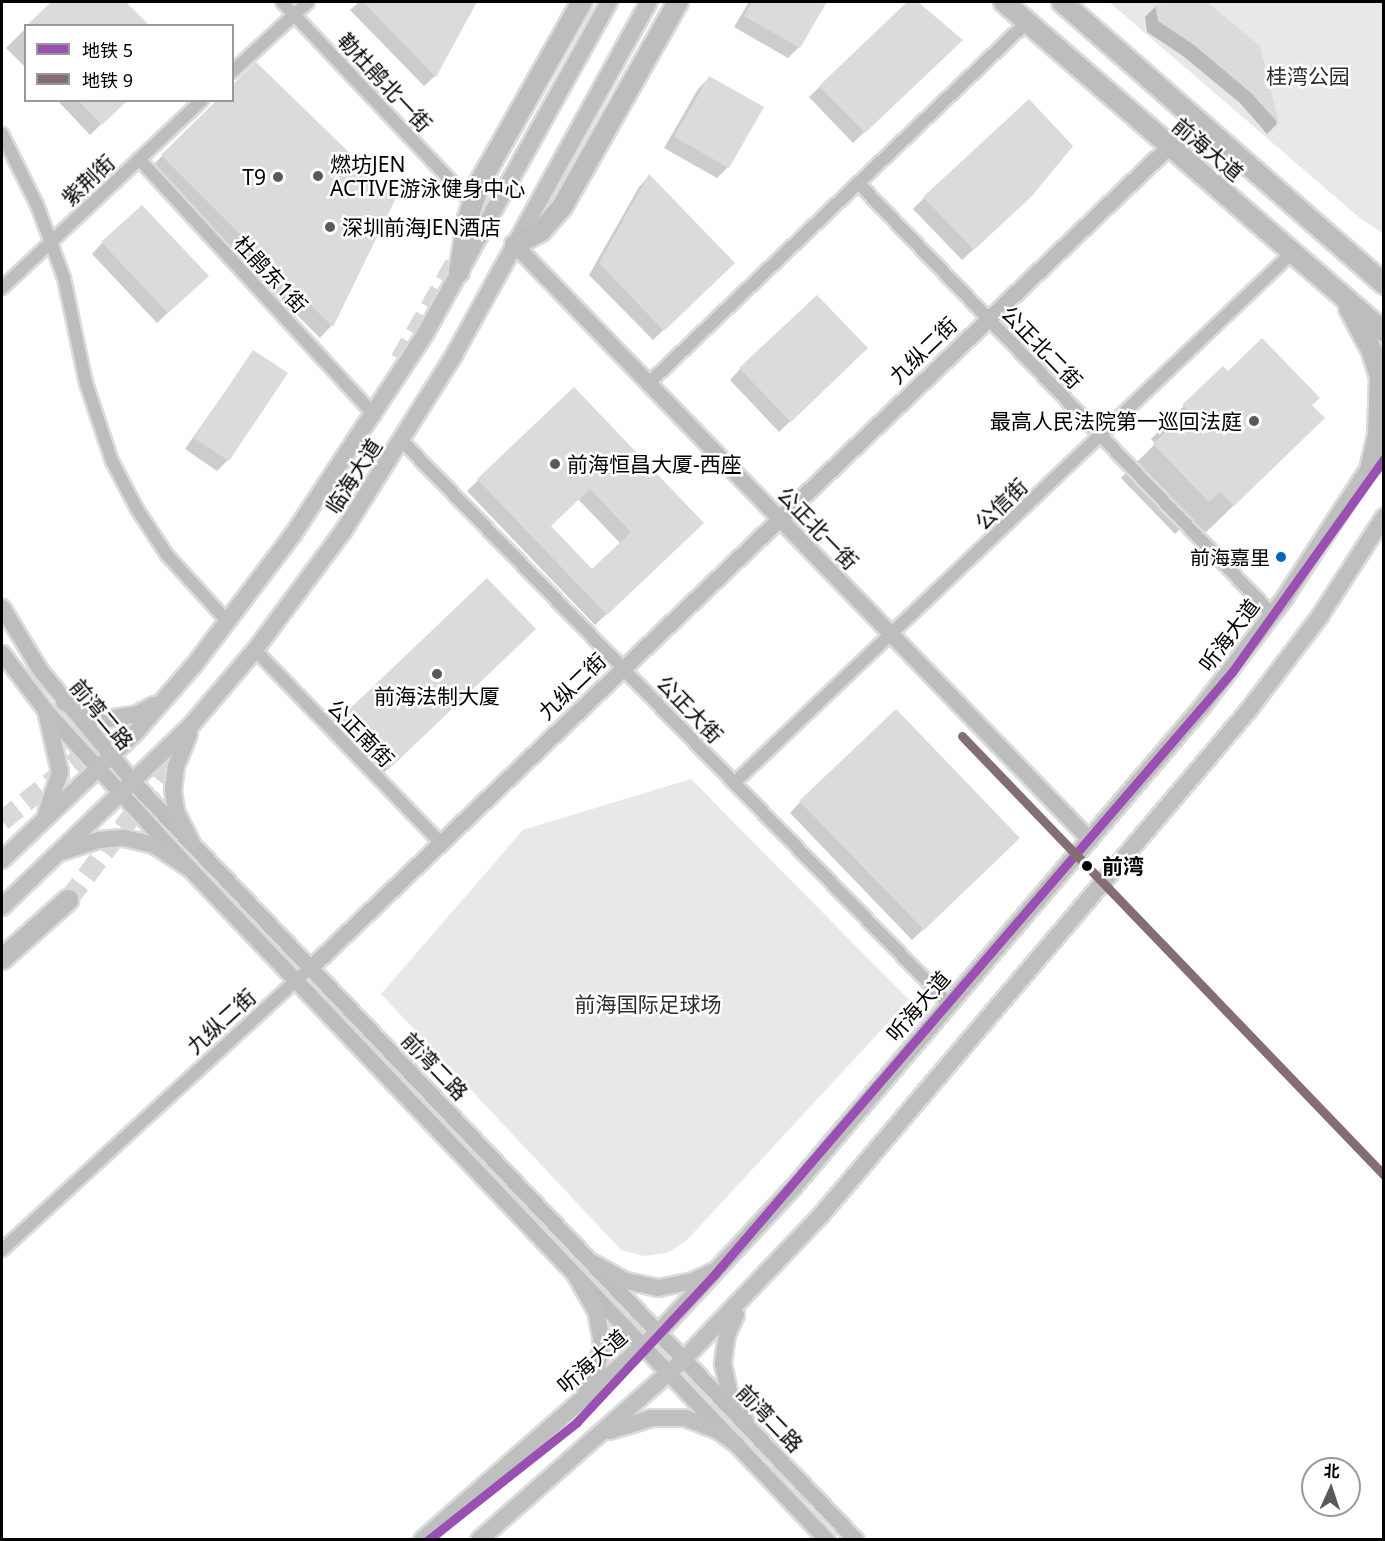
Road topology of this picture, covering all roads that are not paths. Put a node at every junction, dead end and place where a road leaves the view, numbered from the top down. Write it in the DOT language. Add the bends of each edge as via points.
graph roads {
  1 [pos="282,2"];
  2 [pos="308,2"];
  3 [pos="582,2"];
  4 [pos="609,2"];
  5 [pos="649,2"];
  6 [pos="678,2"];
  7 [pos="1004,2"];
  8 [pos="1062,2"];
  9 [pos="294,15"];
  10 [pos="1027,22"];
  11 [pos="234,70"];
  12 [pos="200,102"];
  13 [pos="2,134"];
  14 [pos="1168,147"];
  15 [pos="139,159"];
  16 [pos="859,184"];
  17 [pos="472,203"];
  18 [pos="51,241"];
  19 [pos="514,245"];
  20 [pos="1293,252"];
  21 [pos="1359,262"];
  22 [pos="1383,268"];
  23 [pos="459,272"];
  24 [pos="1383,284"];
  25 [pos="2,288"];
  26 [pos="1340,293"];
  27 [pos="987,317"];
  28 [pos="1383,332"];
  29 [pos="649,383"];
  30 [pos="374,415"];
  31 [pos="1101,436"];
  32 [pos="402,441"];
  33 [pos="1383,446"];
  34 [pos="1371,465"];
  35 [pos="1383,517"];
  36 [pos="779,518"];
  37 [pos="2,607"];
  38 [pos="1273,615"];
  39 [pos="228,622"];
  40 [pos="891,634"];
  41 [pos="255,650"];
  42 [pos="2,653"];
  43 [pos="622,668"];
  44 [pos="163,700"];
  45 [pos="64,702"];
  46 [pos="45,711"];
  47 [pos="192,724"];
  48 [pos="111,757"];
  49 [pos="99,770"];
  50 [pos="735,783"];
  51 [pos="128,789"];
  52 [pos="41,822"];
  53 [pos="1090,840"];
  54 [pos="440,842"];
  55 [pos="192,843"];
  56 [pos="58,853"];
  57 [pos="2,860"];
  58 [pos="189,868"];
  59 [pos="68,900"];
  60 [pos="2,907"];
  61 [pos="2,959"];
  62 [pos="312,966"];
  63 [pos="296,981"];
  64 [pos="950,1005"];
  65 [pos="2,1250"];
  66 [pos="593,1263"];
  67 [pos="721,1268"];
  68 [pos="576,1276"];
  69 [pos="746,1298"];
  70 [pos="659,1332"];
  71 [pos="643,1347"];
  72 [pos="684,1359"];
  73 [pos="669,1373"];
  74 [pos="579,1402"];
  75 [pos="746,1423"];
  76 [pos="602,1433"];
  77 [pos="736,1444"];
  78 [pos="422,1539"];
  79 [pos="479,1539"];
  80 [pos="827,1539"];
  81 [pos="856,1539"];
  1 -- 9 [label="street, 勒杜鹃北一街"];
  2 -- 9 [label="street"];
  3 -- 17 [label="main road"];
  4 -- 23 [label="main road, 临海大道"];
  5 -- 19 [label="main road, 临海大道"];
  6 -- 19 [label="main road" via="562,207 541,231"];
  7 -- 10 [label="main road, 前海大道"];
  8 -- 21 [label="main road, 前海大道"];
  9 -- 11 [label="street"];
  9 -- 17 [label="street, 勒杜鹃北一街"];
  10 -- 14 [label="main road, 前海大道"];
  10 -- 16 [label="street"];
  12 -- 15 [label="street, 紫荆街"];
  13 -- 18 [label="street"];
  14 -- 20 [label="main road, 前海大道"];
  14 -- 27 [label="street, 九纵二街"];
  15 -- 18 [label="street, 紫荆街"];
  15 -- 30 [label="street, 杜鹃东1街"];
  16 -- 27 [label="street, 公正北二街"];
  16 -- 29 [label="street"];
  17 -- 23 [label="main road"];
  18 -- 25 [label="street, 紫荆街"];
  18 -- 39 [label="street" via="64,278 88,392 112,461 167,555"];
  19 -- 29 [label="street, 公正北一街"];
  19 -- 32 [label="main road, 临海大道"];
  20 -- 26 [label="main road, 前海大道"];
  20 -- 31 [label="street, 公信街"];
  21 -- 22 [label="main road"];
  21 -- 24 [label="main road, 前海大道"];
  23 -- 30 [label="main road, 临海大道"];
  26 -- 28 [label="main road, 前海大道"];
  26 -- 34 [label="main road" via="1372,351 1380,377 1378,435"];
  27 -- 31 [label="street, 公正北二街"];
  27 -- 36 [label="street, 九纵二街"];
  29 -- 36 [label="street, 公正北一街"];
  30 -- 39 [label="main road, 临海大道"];
  31 -- 38 [label="street, 公正北二街"];
  31 -- 40 [label="street, 公信街"];
  32 -- 41 [label="main road, 临海大道" via="344,530"];
  32 -- 43 [label="street, 公正大街"];
  33 -- 34 [label="main road, 听海大道"];
  34 -- 38 [label="main road, 听海大道"];
  35 -- 69 [label="main road" via="1320,616 1248,711"];
  36 -- 40 [label="street, 公正北一街"];
  36 -- 43 [label="street, 九纵二街"];
  37 -- 45 [label="street, 前湾二路"];
  38 -- 53 [label="main road, 听海大道"];
  39 -- 44 [label="main road, 临海大道"];
  40 -- 50 [label="street, 公信街"];
  40 -- 53 [label="street, 公正北一街"];
  41 -- 47 [label="main road, 临海大道"];
  41 -- 54 [label="street, 公正南街"];
  42 -- 46 [label="street, 前湾二路"];
  43 -- 50 [label="street, 公正大街"];
  43 -- 54 [label="street, 九纵二街"];
  44 -- 45 [label="main road" via="137,714 107,718 81,712"];
  44 -- 48 [label="main road, 临海大道"];
  45 -- 48 [label="street, 前湾二路"];
  46 -- 49 [label="street, 前湾二路"];
  46 -- 52 [label="main road" via="60,772 51,807"];
  47 -- 51 [label="main road, 临海大道"];
  47 -- 55 [label="main road" via="176,766 173,790 176,812"];
  48 -- 49 [label="main road, 临海大道"];
  48 -- 51 [label="street, 前湾二路"];
  49 -- 51 [label="street, 前湾二路"];
  49 -- 52 [label="main road, 临海大道"];
  50 -- 64 [label="street, 公正大街"];
  51 -- 55 [label="street, 前湾二路"];
  51 -- 56 [label="main road, 临海大道"];
  51 -- 58 [label="street, 前湾二路"];
  52 -- 57 [label="main road, 临海大道"];
  53 -- 64 [label="main road, 听海大道"];
  54 -- 62 [label="street, 九纵二街"];
  55 -- 62 [label="street, 前湾二路"];
  56 -- 58 [label="main road" via="99,840 124,838 154,845"];
  56 -- 60 [label="main road, 临海大道"];
  58 -- 63 [label="street, 前湾二路"];
  59 -- 61 [label="main road"];
  62 -- 63 [label="street, 九纵二街"];
  62 -- 66 [label="street, 前湾二路"];
  63 -- 65 [label="street, 九纵二街"];
  63 -- 68 [label="street, 前湾二路"];
  64 -- 67 [label="main road, 听海大道"];
  66 -- 67 [label="main road" via="626,1281 658,1288 693,1281"];
  66 -- 70 [label="street, 前湾二路"];
  67 -- 70 [label="main road, 听海大道"];
  68 -- 71 [label="street, 前湾二路"];
  68 -- 74 [label="main road" via="596,1311 602,1341 597,1369"];
  69 -- 72 [label="main road"];
  69 -- 75 [label="main road" via="727,1334 723,1364 729,1392"];
  70 -- 71 [label="main road, 听海大道"];
  70 -- 72 [label="street, 前湾二路"];
  71 -- 73 [label="street, 前湾二路"];
  71 -- 74 [label="main road, 听海大道"];
  72 -- 73 [label="main road"];
  72 -- 75 [label="street, 前湾二路"];
  73 -- 76 [label="main road"];
  73 -- 77 [label="street, 前湾二路"];
  74 -- 78 [label="main road, 听海大道"];
  75 -- 81 [label="street, 前湾二路"];
  76 -- 77 [label="main road" via="669,1416 701,1422"];
  76 -- 79 [label="main road"];
  77 -- 80 [label="street, 前湾二路"];
}
